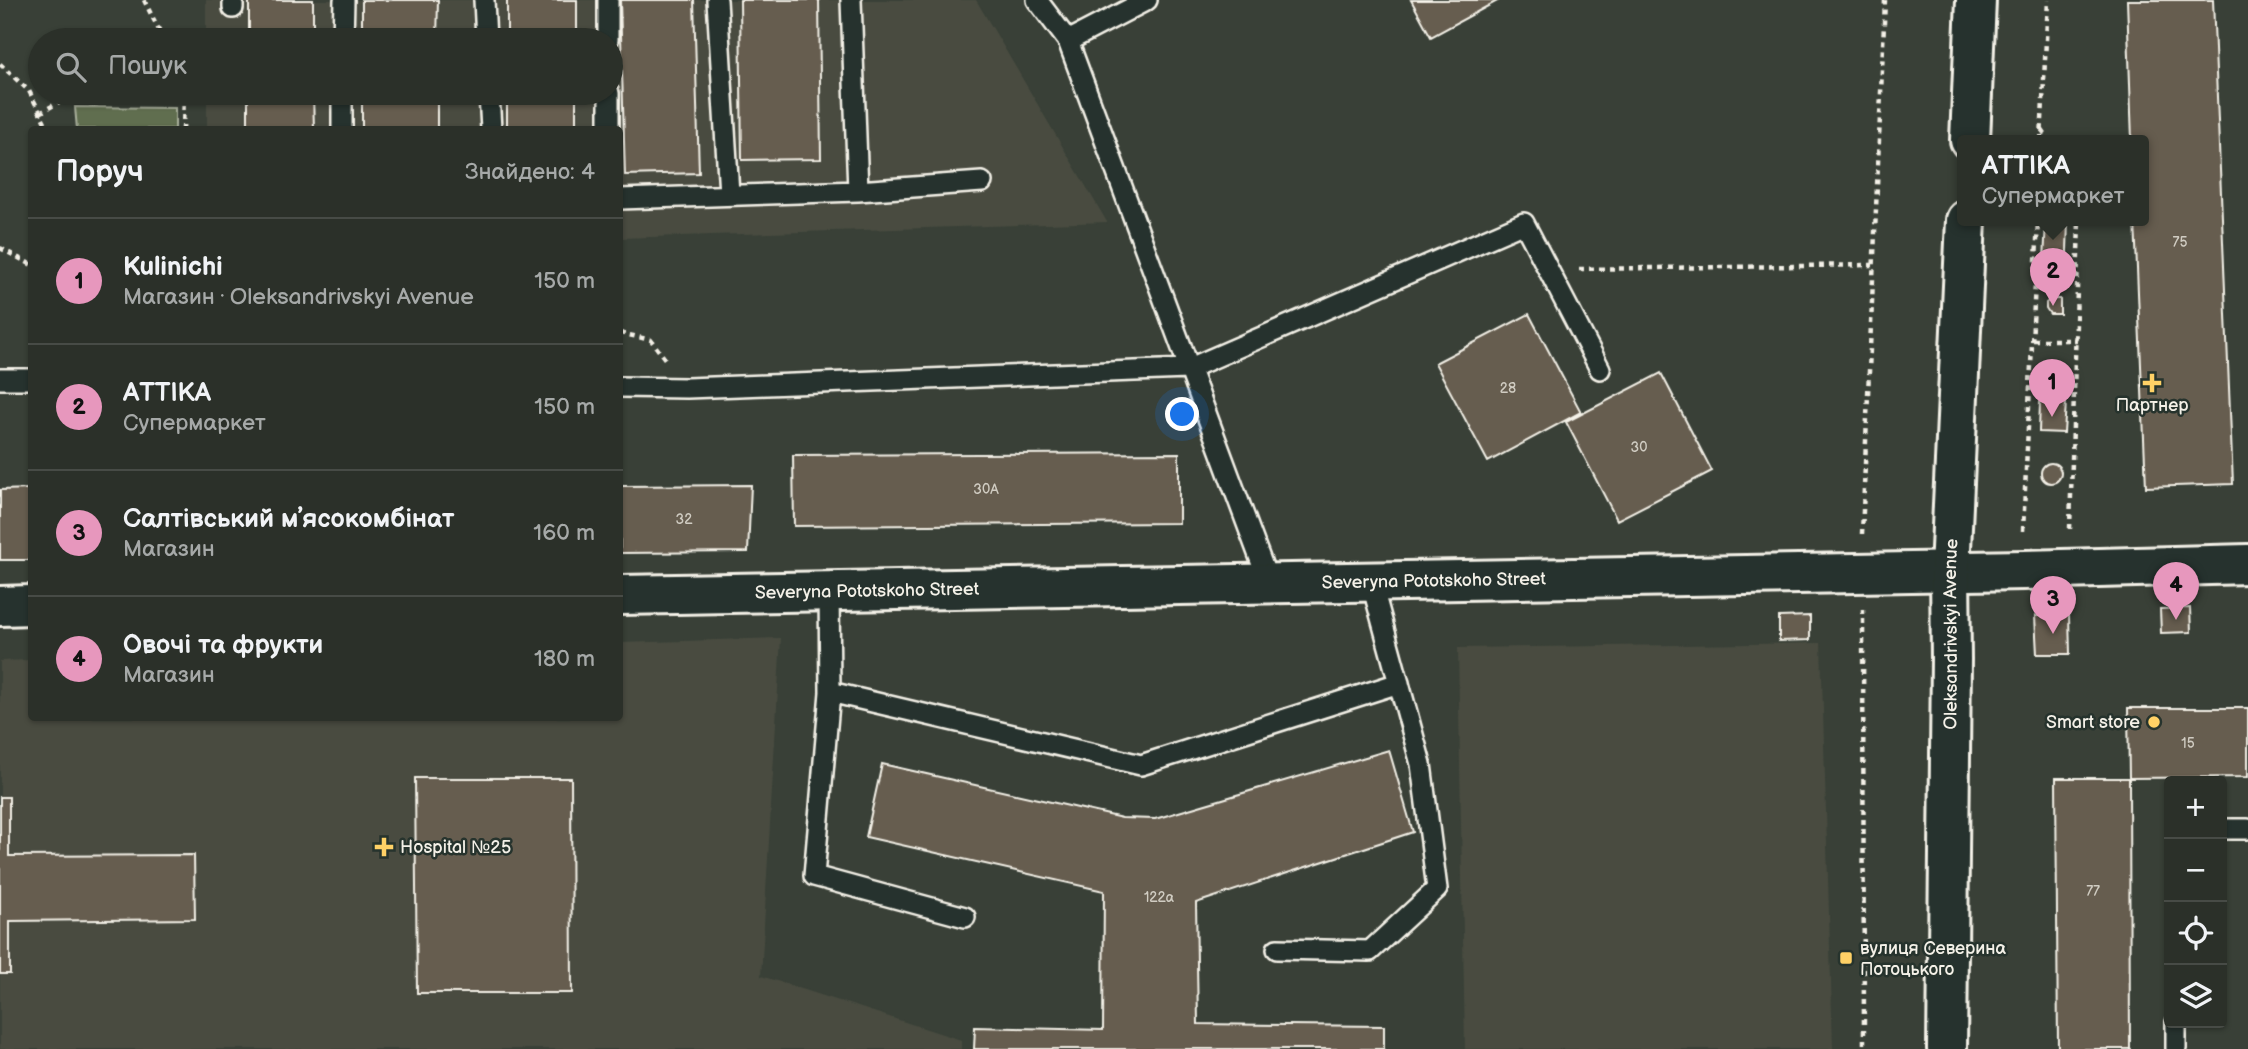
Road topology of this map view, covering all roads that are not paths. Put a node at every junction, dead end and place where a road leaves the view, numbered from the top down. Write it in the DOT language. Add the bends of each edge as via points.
graph roads {
  1 [pos="344,0"];
  2 [pos="484,0"];
  3 [pos="608,0"];
  4 [pos="717,0"];
  5 [pos="851,0"];
  6 [pos="1037,0"];
  7 [pos="1147,0"];
  8 [pos="1976,0"];
  9 [pos="343,28"];
  10 [pos="485,28"];
  11 [pos="608,28"];
  12 [pos="1068,41"];
  13 [pos="342,105"];
  14 [pos="490,105"];
  15 [pos="609,105"];
  16 [pos="342,126"];
  17 [pos="491,126"];
  18 [pos="609,126"];
  19 [pos="1970,135"];
  20 [pos="982,182"];
  21 [pos="858,191"];
  22 [pos="729,194"];
  23 [pos="623,199"];
  24 [pos="1966,226"];
  25 [pos="1188,369"];
  26 [pos="1600,369"];
  27 [pos="0,379"];
  28 [pos="28,379"];
  29 [pos="623,387"];
  30 [pos="2248,564"];
  31 [pos="1950,571"];
  32 [pos="1371,581"];
  33 [pos="1269,583"];
  34 [pos="829,591"];
  35 [pos="623,595"];
  36 [pos="28,605"];
  37 [pos="0,606"];
  38 [pos="1399,683"];
  39 [pos="830,692"];
  40 [pos="2227,829"];
  41 [pos="2248,829"];
  42 [pos="965,918"];
  43 [pos="1277,949"];
  44 [pos="2176,1028"];
  45 [pos="1947,1049"];
  46 [pos="2176,1049"];
  1 -- 9 [label="lane"];
  2 -- 10 [label="lane"];
  3 -- 11 [label="lane"];
  4 -- 22 [label="lane"];
  5 -- 21 [label="lane"];
  6 -- 12 [label="lane"];
  7 -- 12 [label="lane"];
  8 -- 19 [label="street"];
  12 -- 25 [label="lane"];
  13 -- 16 [label="lane"];
  14 -- 17 [label="lane"];
  15 -- 18 [label="lane"];
  20 -- 21 [label="lane"];
  21 -- 22 [label="lane"];
  22 -- 23 [label="lane"];
  24 -- 31 [label="street, Oleksandrivskyi Avenue"];
  25 -- 26 [label="lane" via="1524,223"];
  25 -- 29 [label="lane"];
  25 -- 33 [label="lane"];
  27 -- 28 [label="lane"];
  30 -- 31 [label="street, Severyna Pototskoho Street"];
  31 -- 32 [label="street, Severyna Pototskoho Street"];
  31 -- 45 [label="street, Oleksandrivskyi Avenue"];
  32 -- 33 [label="street, Severyna Pototskoho Street"];
  32 -- 38 [label="lane"];
  33 -- 34 [label="street, Severyna Pototskoho Street"];
  34 -- 35 [label="street, Severyna Pototskoho Street"];
  34 -- 39 [label="lane"];
  36 -- 37 [label="street"];
  38 -- 39 [label="lane" via="1141,765"];
  38 -- 43 [label="lane" via="1421,764 1437,889 1370,951"];
  39 -- 42 [label="lane" via="814,876"];
  40 -- 41 [label="lane"];
  44 -- 46 [label="lane"];
}
